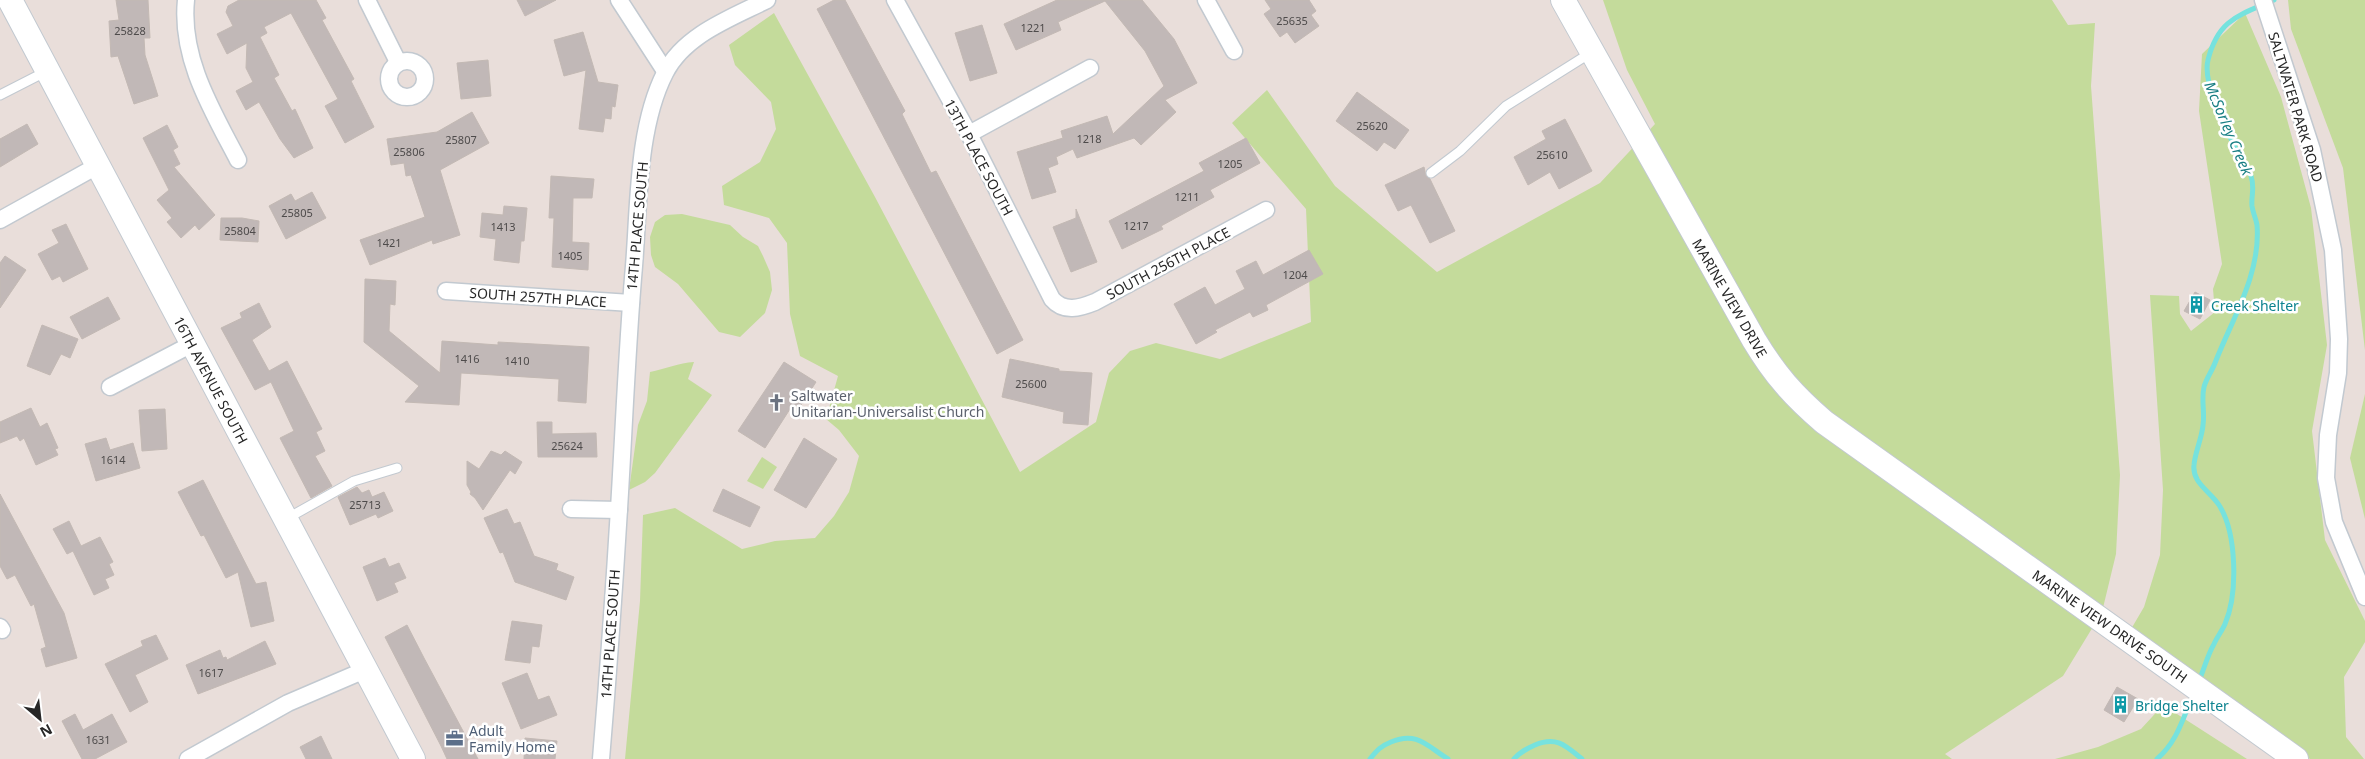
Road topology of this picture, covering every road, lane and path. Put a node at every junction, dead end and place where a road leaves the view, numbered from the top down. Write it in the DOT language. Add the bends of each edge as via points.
graph roads {
  1 [pos="10,0"];
  2 [pos="186,0"];
  3 [pos="367,0"];
  4 [pos="618,0"];
  5 [pos="767,0"];
  6 [pos="895,0"];
  7 [pos="1206,0"];
  8 [pos="1563,0"];
  9 [pos="2263,0"];
  10 [pos="1234,51"];
  11 [pos="1592,52"];
  12 [pos="398,62"];
  13 [pos="1090,68"];
  14 [pos="47,71"];
  15 [pos="665,71"];
  16 [pos="0,95"];
  17 [pos="969,134"];
  18 [pos="238,160"];
  19 [pos="98,166"];
  20 [pos="1431,173"];
  21 [pos="1266,210"];
  22 [pos="0,220"];
  23 [pos="446,291"];
  24 [pos="631,303"];
  25 [pos="1067,308"];
  26 [pos="192,344"];
  27 [pos="110,387"];
  28 [pos="397,468"];
  29 [pos="570,509"];
  30 [pos="619,510"];
  31 [pos="285,519"];
  32 [pos="1974,529"];
  33 [pos="2365,597"];
  34 [pos="365,670"];
  35 [pos="188,759"];
  36 [pos="413,759"];
  37 [pos="601,759"];
  38 [pos="2296,759"];
  1 -- 14 [label="main road, 16TH AVENUE SOUTH"];
  2 -- 18 [label="street" via="186,34 198,79"];
  3 -- 12 [label="street"];
  4 -- 15 [label="street"];
  5 -- 15 [label="street, 14TH PLACE SOUTH" via="709,29 685,47"];
  6 -- 17 [label="street, 13TH PLACE SOUTH"];
  7 -- 10 [label="street"];
  8 -- 11 [label="main road, MARINE VIEW DRIVE"];
  9 -- 33 [label="street, SALTWATER PARK ROAD" via="2312,150 2333,250 2339,348 2326,478 2334,522"];
  11 -- 20 [label="lane" via="1506,106 1460,151"];
  11 -- 32 [label="main road, MARINE VIEW DRIVE" via="1772,370 1824,422"];
  13 -- 17 [label="street"];
  14 -- 16 [label="lane"];
  14 -- 19 [label="main road, 16TH AVENUE SOUTH"];
  15 -- 24 [label="street, 14TH PLACE SOUTH" via="653,101 645,136"];
  17 -- 25 [label="street, 13TH PLACE SOUTH" via="1052,299 1060,307"];
  19 -- 22 [label="street"];
  19 -- 26 [label="main road, 16TH AVENUE SOUTH"];
  21 -- 25 [label="street, SOUTH 256TH PLACE" via="1095,302"];
  23 -- 24 [label="street, SOUTH 257TH PLACE"];
  24 -- 30 [label="street, 14TH PLACE SOUTH"];
  26 -- 27 [label="street"];
  26 -- 31 [label="main road, 16TH AVENUE SOUTH"];
  28 -- 31 [label="lane" via="354,481"];
  29 -- 30 [label="street"];
  30 -- 37 [label="street, 14TH PLACE SOUTH"];
  31 -- 34 [label="main road, 16TH AVENUE SOUTH"];
  32 -- 38 [label="main road, MARINE VIEW DRIVE SOUTH"];
  34 -- 35 [label="street" via="288,703"];
  34 -- 36 [label="main road, 16TH AVENUE SOUTH"];
}
